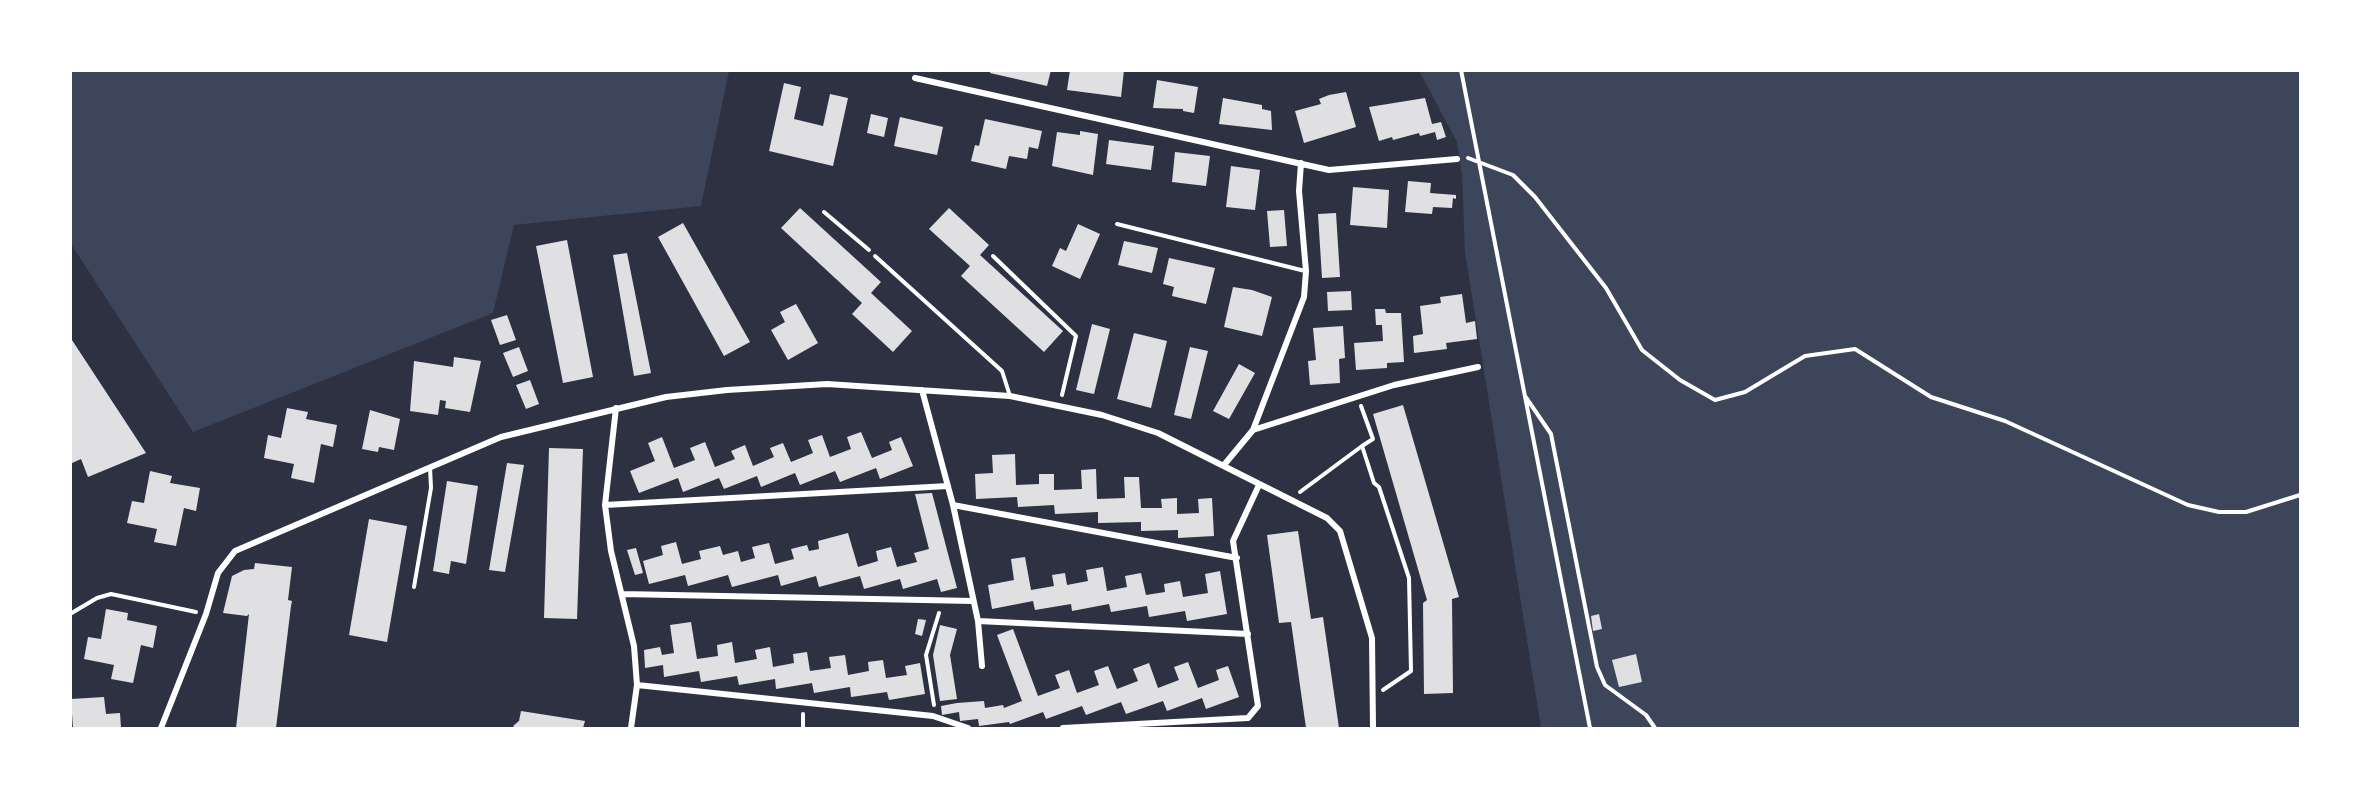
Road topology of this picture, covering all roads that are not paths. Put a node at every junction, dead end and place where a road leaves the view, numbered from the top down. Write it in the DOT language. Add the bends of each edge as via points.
graph roads {
  1 [pos="915,78"];
  2 [pos="1457,159"];
  3 [pos="1301,163"];
  4 [pos="1117,224"];
  5 [pos="875,255"];
  6 [pos="1306,271"];
  7 [pos="1478,367"];
  8 [pos="922,390"];
  9 [pos="1010,396"];
  10 [pos="616,408"];
  11 [pos="1253,430"];
  12 [pos="1224,465"];
  13 [pos="429,466"];
  14 [pos="1259,485"];
  15 [pos="948,486"];
  16 [pos="605,505"];
  17 [pos="953,505"];
  18 [pos="1237,558"];
  19 [pos="414,587"];
  20 [pos="622,594"];
  21 [pos="973,601"];
  22 [pos="978,621"];
  23 [pos="1248,634"];
  24 [pos="982,666"];
  25 [pos="637,686"];
  26 [pos="161,729"];
  27 [pos="631,729"];
  28 [pos="968,729"];
  29 [pos="1063,729"];
  30 [pos="1373,729"];
  1 -- 3 [label="street"];
  2 -- 3 [label="street" via="1329,170"];
  3 -- 6 [label="street" via="1299,191"];
  4 -- 6 [label="lane"];
  5 -- 9 [label="lane" via="1002,371"];
  6 -- 11 [label="street" via="1304,297"];
  7 -- 11 [label="street" via="1395,385"];
  8 -- 9 [label="street"];
  8 -- 10 [label="street" via="827,384 727,390"];
  8 -- 15 [label="street"];
  9 -- 12 [label="street" via="1059,405 1158,433"];
  10 -- 13 [label="street" via="501,437"];
  10 -- 16 [label="street"];
  11 -- 12 [label="street"];
  12 -- 14 [label="street"];
  13 -- 19 [label="lane" via="431,488"];
  13 -- 26 [label="street" via="235,550 218,573"];
  14 -- 18 [label="street" via="1233,541"];
  14 -- 30 [label="street" via="1327,518 1340,531 1372,638"];
  15 -- 16 [label="street"];
  15 -- 17 [label="street"];
  16 -- 20 [label="street"];
  17 -- 18 [label="street"];
  17 -- 21 [label="street"];
  18 -- 23 [label="street"];
  20 -- 21 [label="street"];
  20 -- 25 [label="street" via="634,646"];
  21 -- 22 [label="street"];
  22 -- 23 [label="street"];
  22 -- 24 [label="street"];
  23 -- 29 [label="street" via="1258,706 1248,718"];
  25 -- 27 [label="street"];
  25 -- 28 [label="street" via="936,717"];
}
